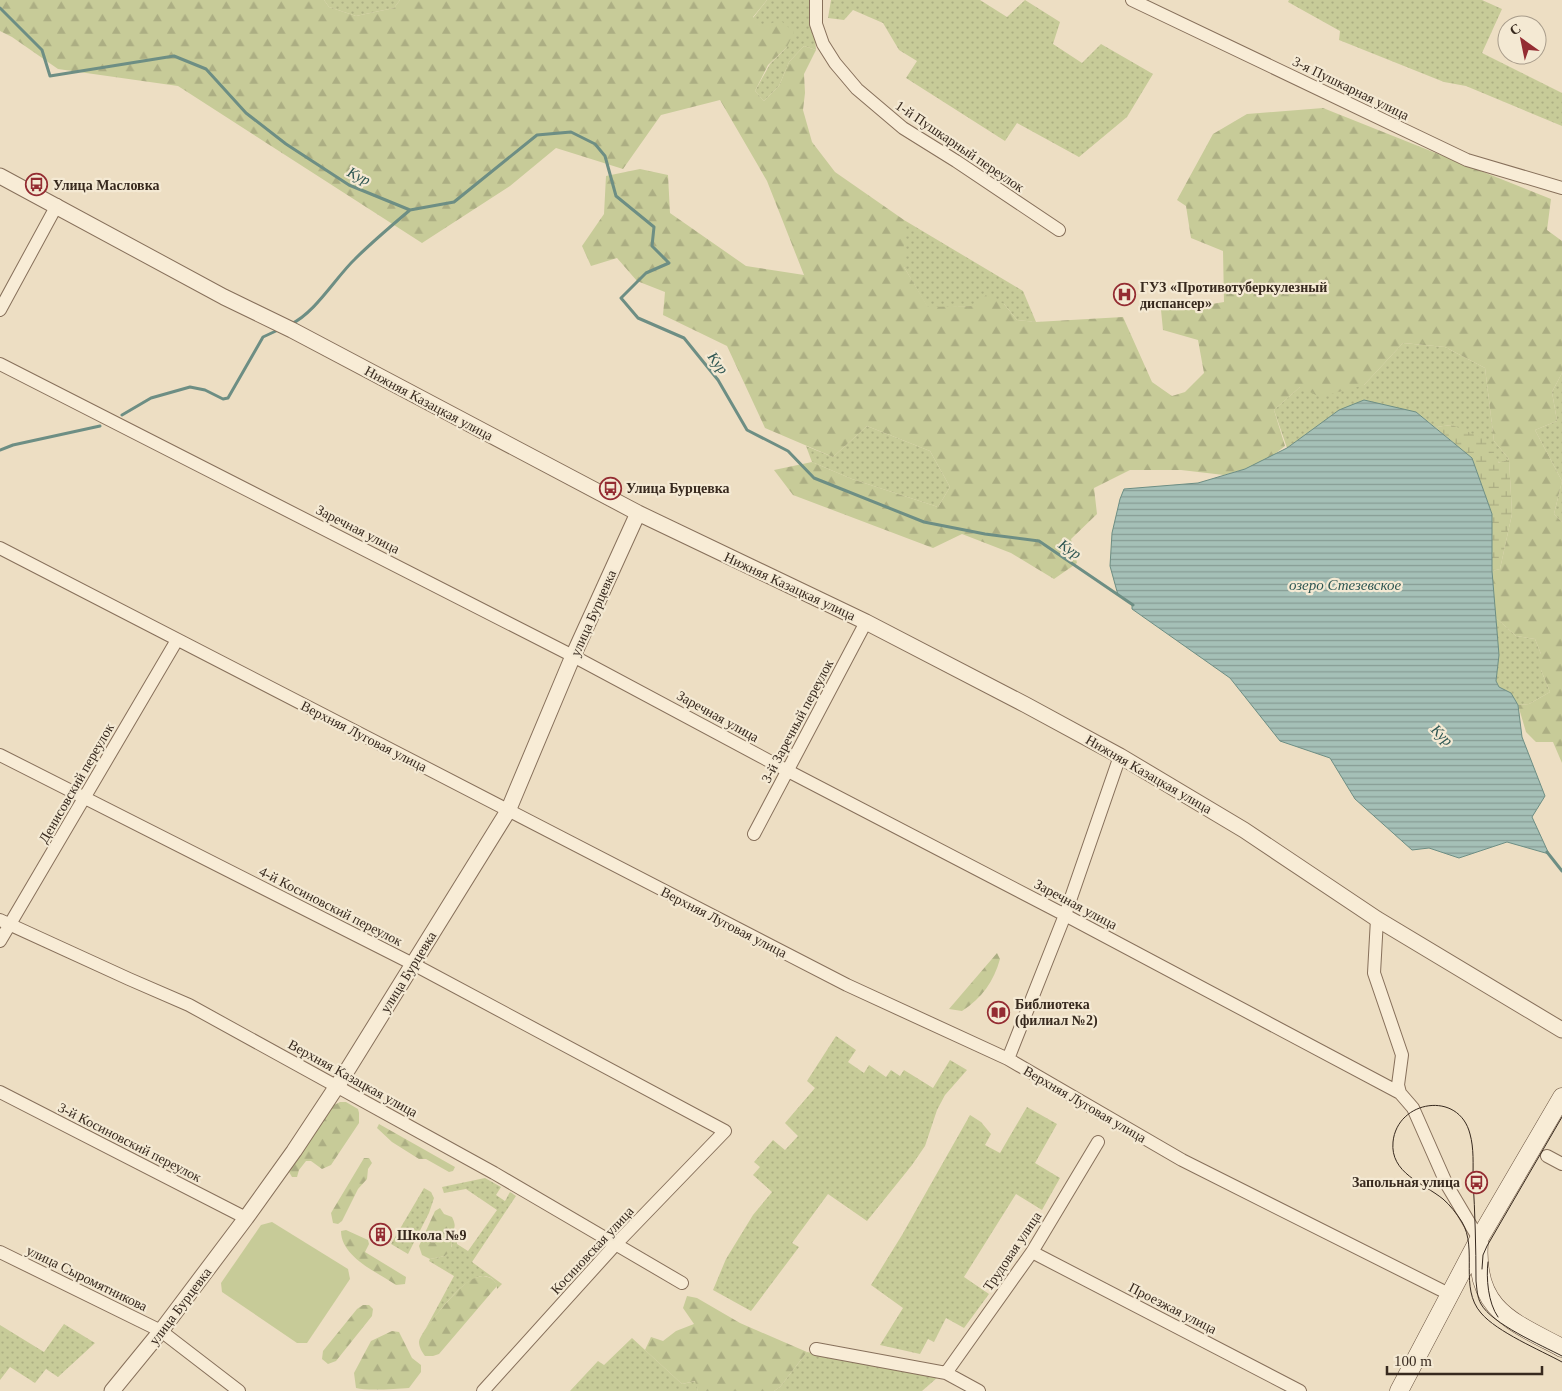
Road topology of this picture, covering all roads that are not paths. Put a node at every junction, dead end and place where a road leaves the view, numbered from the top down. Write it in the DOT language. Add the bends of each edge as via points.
graph roads {
  1 [pos="816,0"];
  2 [pos="1132,0"];
  3 [pos="0,176"];
  4 [pos="1562,188"];
  5 [pos="57,206"];
  6 [pos="1059,230"];
  7 [pos="0,310"];
  8 [pos="0,364"];
  9 [pos="638,513"];
  10 [pos="0,548"];
  11 [pos="866,622"];
  12 [pos="177,640"];
  13 [pos="573,656"];
  14 [pos="0,756"];
  15 [pos="1120,756"];
  16 [pos="788,771"];
  17 [pos="84,798"];
  18 [pos="508,810"];
  19 [pos="754,834"];
  20 [pos="1065,915"];
  21 [pos="1377,919"];
  22 [pos="5,922"];
  23 [pos="0,941"];
  24 [pos="413,964"];
  25 [pos="1562,1030"];
  26 [pos="1008,1059"];
  27 [pos="338,1086"];
  28 [pos="0,1092"];
  29 [pos="1400,1093"];
  30 [pos="1562,1097"];
  31 [pos="725,1131"];
  32 [pos="1098,1142"];
  33 [pos="1547,1156"];
  34 [pos="1562,1164"];
  35 [pos="246,1218"];
  36 [pos="1479,1239"];
  37 [pos="616,1245"];
  38 [pos="0,1252"];
  39 [pos="1032,1252"];
  40 [pos="682,1283"];
  41 [pos="1449,1294"];
  42 [pos="161,1331"];
  43 [pos="1562,1348"];
  44 [pos="816,1349"];
  45 [pos="946,1373"];
  46 [pos="112,1391"];
  47 [pos="240,1391"];
  48 [pos="483,1391"];
  49 [pos="979,1391"];
  50 [pos="1300,1391"];
  51 [pos="1399,1391"];
  1 -- 6 [label="street, 1-й Пушкарный переулок" via="816,24 823,44 857,88 903,128"];
  2 -- 4 [label="street, 3-я Пушкарная улица" via="1467,160"];
  3 -- 5 [label="street, Нижняя Казацкая улица"];
  5 -- 7 [label="street"];
  5 -- 9 [label="street, Нижняя Казацкая улица"];
  8 -- 13 [label="street, Заречная улица"];
  9 -- 11 [label="street, Нижняя Казацкая улица"];
  9 -- 13 [label="street, улица Бурцевка"];
  10 -- 12 [label="street, Верхняя Луговая улица"];
  11 -- 15 [label="street, Нижняя Казацкая улица"];
  11 -- 16 [label="street, 3-й Заречный переулок"];
  12 -- 17 [label="street, Денисовский переулок"];
  12 -- 18 [label="street, Верхняя Луговая улица"];
  13 -- 16 [label="street, Заречная улица"];
  13 -- 18 [label="street, улица Бурцевка"];
  14 -- 17 [label="street, 4-й Косиновский переулок"];
  15 -- 20 [label="street"];
  15 -- 21 [label="street, Нижняя Казацкая улица" via="1244,830"];
  16 -- 19 [label="street, 3-й Заречный переулок"];
  16 -- 20 [label="street, Заречная улица"];
  17 -- 22 [label="street, Денисовский переулок"];
  17 -- 24 [label="street, 4-й Косиновский переулок"];
  18 -- 24 [label="street, улица Бурцевка"];
  18 -- 26 [label="street, Верхняя Луговая улица" via="847,985"];
  20 -- 26 [label="street"];
  20 -- 29 [label="street, Заречная улица"];
  21 -- 25 [label="street, Нижняя Казацкая улица"];
  21 -- 29 [label="street" via="1374,973 1402,1055"];
  22 -- 23 [label="street, Денисовский переулок"];
  22 -- 27 [label="street, Верхняя Казацкая улица" via="189,1005"];
  24 -- 27 [label="street, улица Бурцевка"];
  24 -- 31 [label="street, 4-й Косиновский переулок"];
  26 -- 41 [label="street, Верхняя Луговая улица" via="1182,1160"];
  27 -- 35 [label="street, улица Бурцевка"];
  27 -- 37 [label="street, Верхняя Казацкая улица"];
  28 -- 35 [label="street, 3-й Косиновский переулок"];
  29 -- 36 [label="street, Заречная улица" via="1413,1108 1446,1185"];
  30 -- 36 [label="main road"];
  31 -- 37 [label="street, Косиновская улица"];
  32 -- 39 [label="street, Трудовая улица"];
  33 -- 34 [label="street"];
  35 -- 42 [label="street, улица Бурцевка"];
  36 -- 41 [label="main road"];
  36 -- 43 [label="main road" via="1481,1277 1496,1306 1512,1321"];
  37 -- 40 [label="street, Верхняя Казацкая улица"];
  37 -- 48 [label="street, Косиновская улица"];
  38 -- 42 [label="street, улица Сыромятникова"];
  39 -- 45 [label="street, Трудовая улица"];
  39 -- 50 [label="street, Проезжая улица"];
  41 -- 51 [label="main road"];
  42 -- 46 [label="street, улица Бурцевка"];
  42 -- 47 [label="street, улица Сыромятникова"];
  44 -- 45 [label="street"];
  45 -- 49 [label="street"];
}
